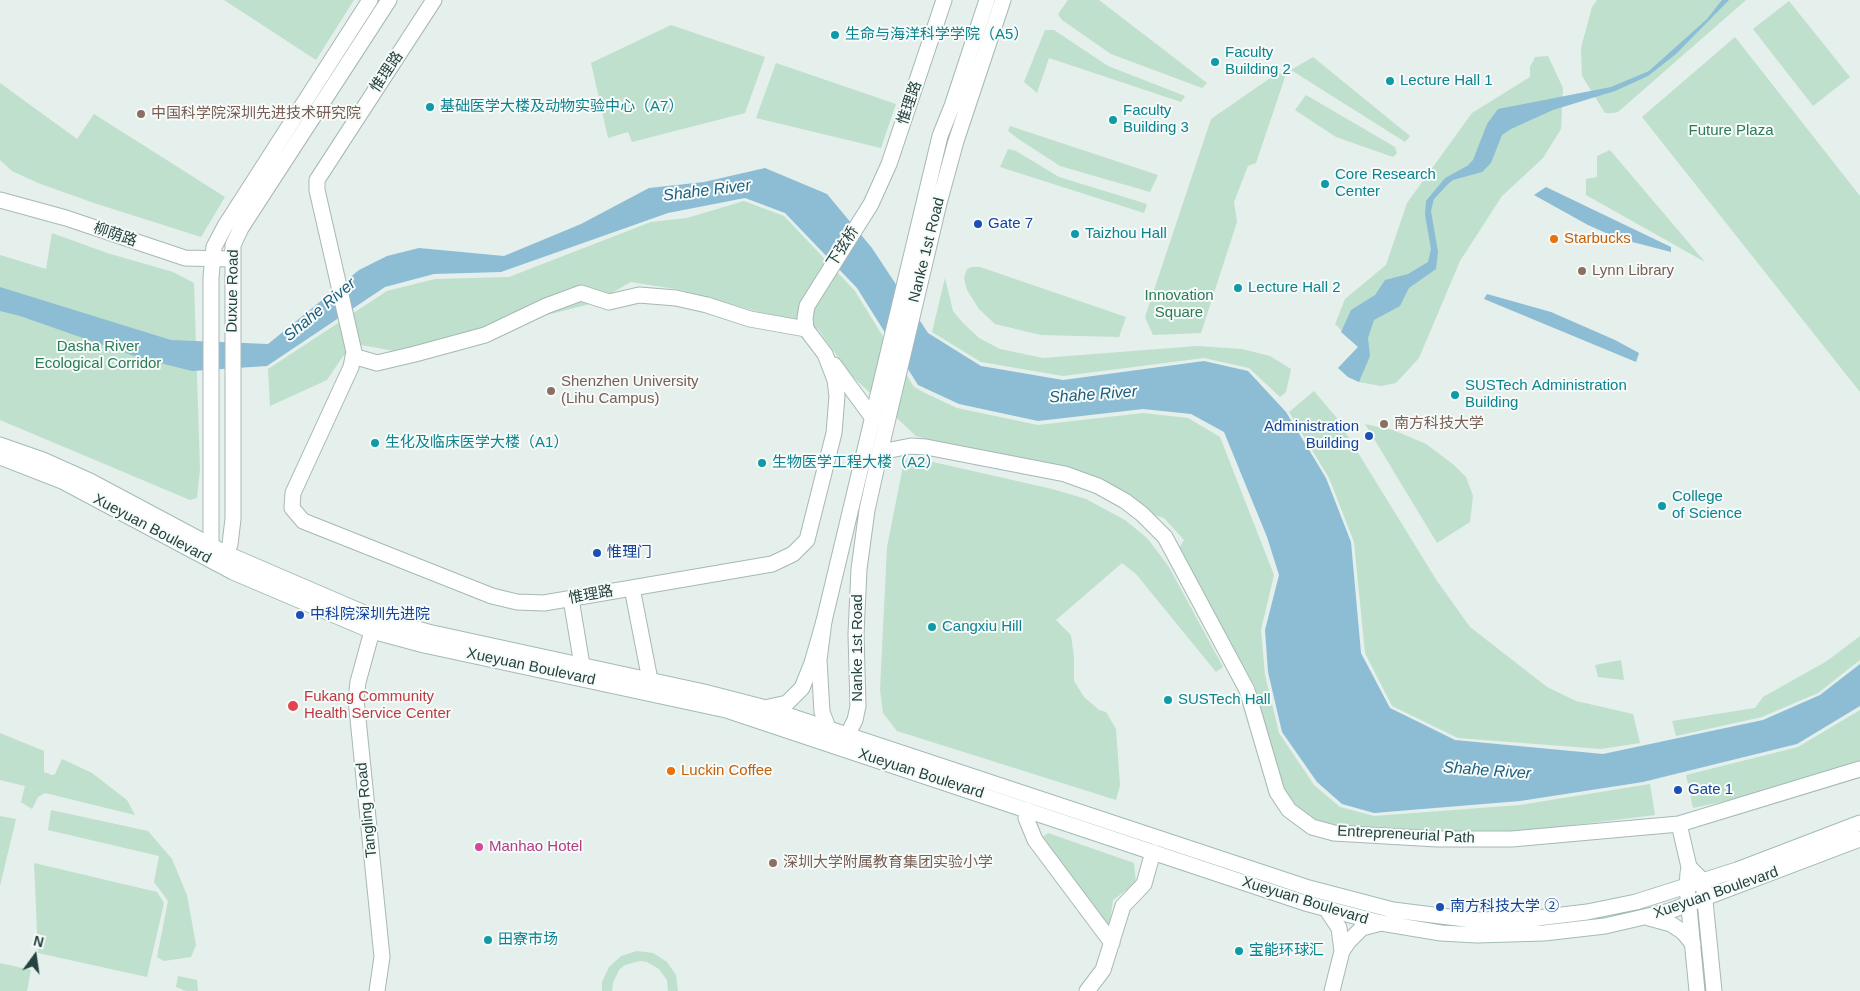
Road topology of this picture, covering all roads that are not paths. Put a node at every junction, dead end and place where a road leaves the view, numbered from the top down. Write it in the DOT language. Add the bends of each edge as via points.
graph roads {
  1 [pos="370,0"];
  2 [pos="389,0"];
  3 [pos="434,0"];
  4 [pos="944,0"];
  5 [pos="988,0"];
  6 [pos="1003,0"];
  7 [pos="0,195"];
  8 [pos="0,200"];
  9 [pos="15,203"];
  10 [pos="871,204"];
  11 [pos="212,259"];
  12 [pos="231,259"];
  13 [pos="806,329"];
  14 [pos="353,354"];
  15 [pos="825,354"];
  16 [pos="873,415"];
  17 [pos="0,445"];
  18 [pos="880,452"];
  19 [pos="0,457"];
  20 [pos="218,557"];
  21 [pos="632,588"];
  22 [pos="571,600"];
  23 [pos="824,621"];
  24 [pos="372,631"];
  25 [pos="582,665"];
  26 [pos="650,680"];
  27 [pos="766,708"];
  28 [pos="827,727"];
  29 [pos="848,734"];
  30 [pos="835,746"];
  31 [pos="1860,769"];
  32 [pos="1027,810"];
  33 [pos="1860,823"];
  34 [pos="1679,824"];
  35 [pos="1860,840"];
  36 [pos="1153,852"];
  37 [pos="1689,867"];
  38 [pos="1703,881"];
  39 [pos="1687,887"];
  40 [pos="1705,898"];
  41 [pos="1688,904"];
  42 [pos="1327,910"];
  43 [pos="1644,918"];
  44 [pos="1381,923"];
  45 [pos="1112,943"];
  46 [pos="1693,944"];
  47 [pos="1342,951"];
  48 [pos="377,991"];
  49 [pos="1087,991"];
  50 [pos="1332,991"];
  51 [pos="1697,991"];
  52 [pos="1714,991"];
  1 -- 11 [label="street, Duxue Road" via="225,226 216,241"];
  2 -- 12 [label="street, Duxue Road" via="238,234"];
  3 -- 14 [label="street, 惟理路" via="317,180"];
  4 -- 10 [label="street, 惟理路" via="889,164"];
  5 -- 16 [label="street, Nanke 1st Road" via="940,136"];
  6 -- 18 [label="street, Nanke 1st Road" via="956,141"];
  7 -- 9 [label="street"];
  8 -- 9 [label="street, 柳荫路"];
  9 -- 11 [label="street, 柳荫路" via="185,258"];
  10 -- 13 [label="street, 下弦桥" via="807,306"];
  11 -- 12 [label="street, 柳荫路"];
  11 -- 20 [label="street, Duxue Road" via="211,411"];
  12 -- 20 [label="street, Duxue Road" via="232,519"];
  13 -- 14 [label="street" via="750,319 676,298 639,295 609,302 581,294 546,306 485,335 424,352 377,363"];
  13 -- 15 [label="street, 惟理路"];
  14 -- 22 [label="street, 惟理路" via="351,367 293,493 292,508 303,521 492,596 517,602"];
  15 -- 16 [label="street"];
  15 -- 21 [label="street, 惟理路" via="835,380 836,414 811,527 801,548 772,564"];
  16 -- 23 [label="street, Nanke 1st Road"];
  17 -- 20 [label="street, Xueyuan Boulevard" via="90,481"];
  18 -- 29 [label="street, Nanke 1st Road" via="862,538 856,626 858,706"];
  18 -- 34 [label="street, Entrepreneurial Path" via="926,446 1065,474 1125,500 1142,514 1165,537 1247,690 1277,792 1289,810 1312,827 1334,833 1512,839"];
  19 -- 20 [label="street, Xueyuan Boulevard" via="62,481"];
  20 -- 24 [label="street, Xueyuan Boulevard"];
  20 -- 25 [label="street, Xueyuan Boulevard" via="387,621"];
  21 -- 22 [label="street, 惟理路"];
  21 -- 26 [label="street"];
  22 -- 25 [label="street"];
  23 -- 27 [label="street" via="802,688 787,703"];
  23 -- 28 [label="street, Nanke 1st Road" via="819,660 822,712"];
  24 -- 30 [label="street, Xueyuan Boulevard" via="424,645 701,703"];
  24 -- 48 [label="street, Tangling Road" via="356,699 382,956"];
  25 -- 26 [label="street, Xueyuan Boulevard"];
  26 -- 27 [label="street, Xueyuan Boulevard"];
  27 -- 28 [label="street, Xueyuan Boulevard"];
  28 -- 29 [label="street, Xueyuan Boulevard"];
  28 -- 30 [label="street, Nanke 1st Road"];
  29 -- 30 [label="street, Nanke 1st Road"];
  29 -- 39 [label="street, Xueyuan Boulevard" via="1309,888 1421,915 1482,920 1561,916 1620,906"];
  30 -- 32 [label="street, Xueyuan Boulevard"];
  31 -- 34 [label="street, Entrepreneurial Path"];
  32 -- 36 [label="street, Xueyuan Boulevard"];
  32 -- 45 [label="street" via="1026,818 1036,840"];
  33 -- 38 [label="street, Xueyuan Boulevard"];
  34 -- 37 [label="street"];
  35 -- 40 [label="street, Xueyuan Boulevard"];
  36 -- 42 [label="street, Xueyuan Boulevard"];
  36 -- 45 [label="street" via="1144,884 1123,906"];
  37 -- 38 [label="street"];
  37 -- 39 [label="street"];
  38 -- 39 [label="street, Xueyuan Boulevard"];
  38 -- 40 [label="street"];
  39 -- 41 [label="street"];
  40 -- 41 [label="street, Xueyuan Boulevard"];
  40 -- 52 [label="street"];
  41 -- 43 [label="street, Xueyuan Boulevard"];
  41 -- 46 [label="street"];
  42 -- 44 [label="street, Xueyuan Boulevard"];
  42 -- 47 [label="street" via="1339,928"];
  43 -- 44 [label="street, Xueyuan Boulevard" via="1574,930 1510,935 1441,933"];
  43 -- 46 [label="street" via="1672,924"];
  44 -- 47 [label="street" via="1362,928"];
  45 -- 49 [label="street" via="1103,970"];
  46 -- 51 [label="street"];
  47 -- 50 [label="street"];
}
